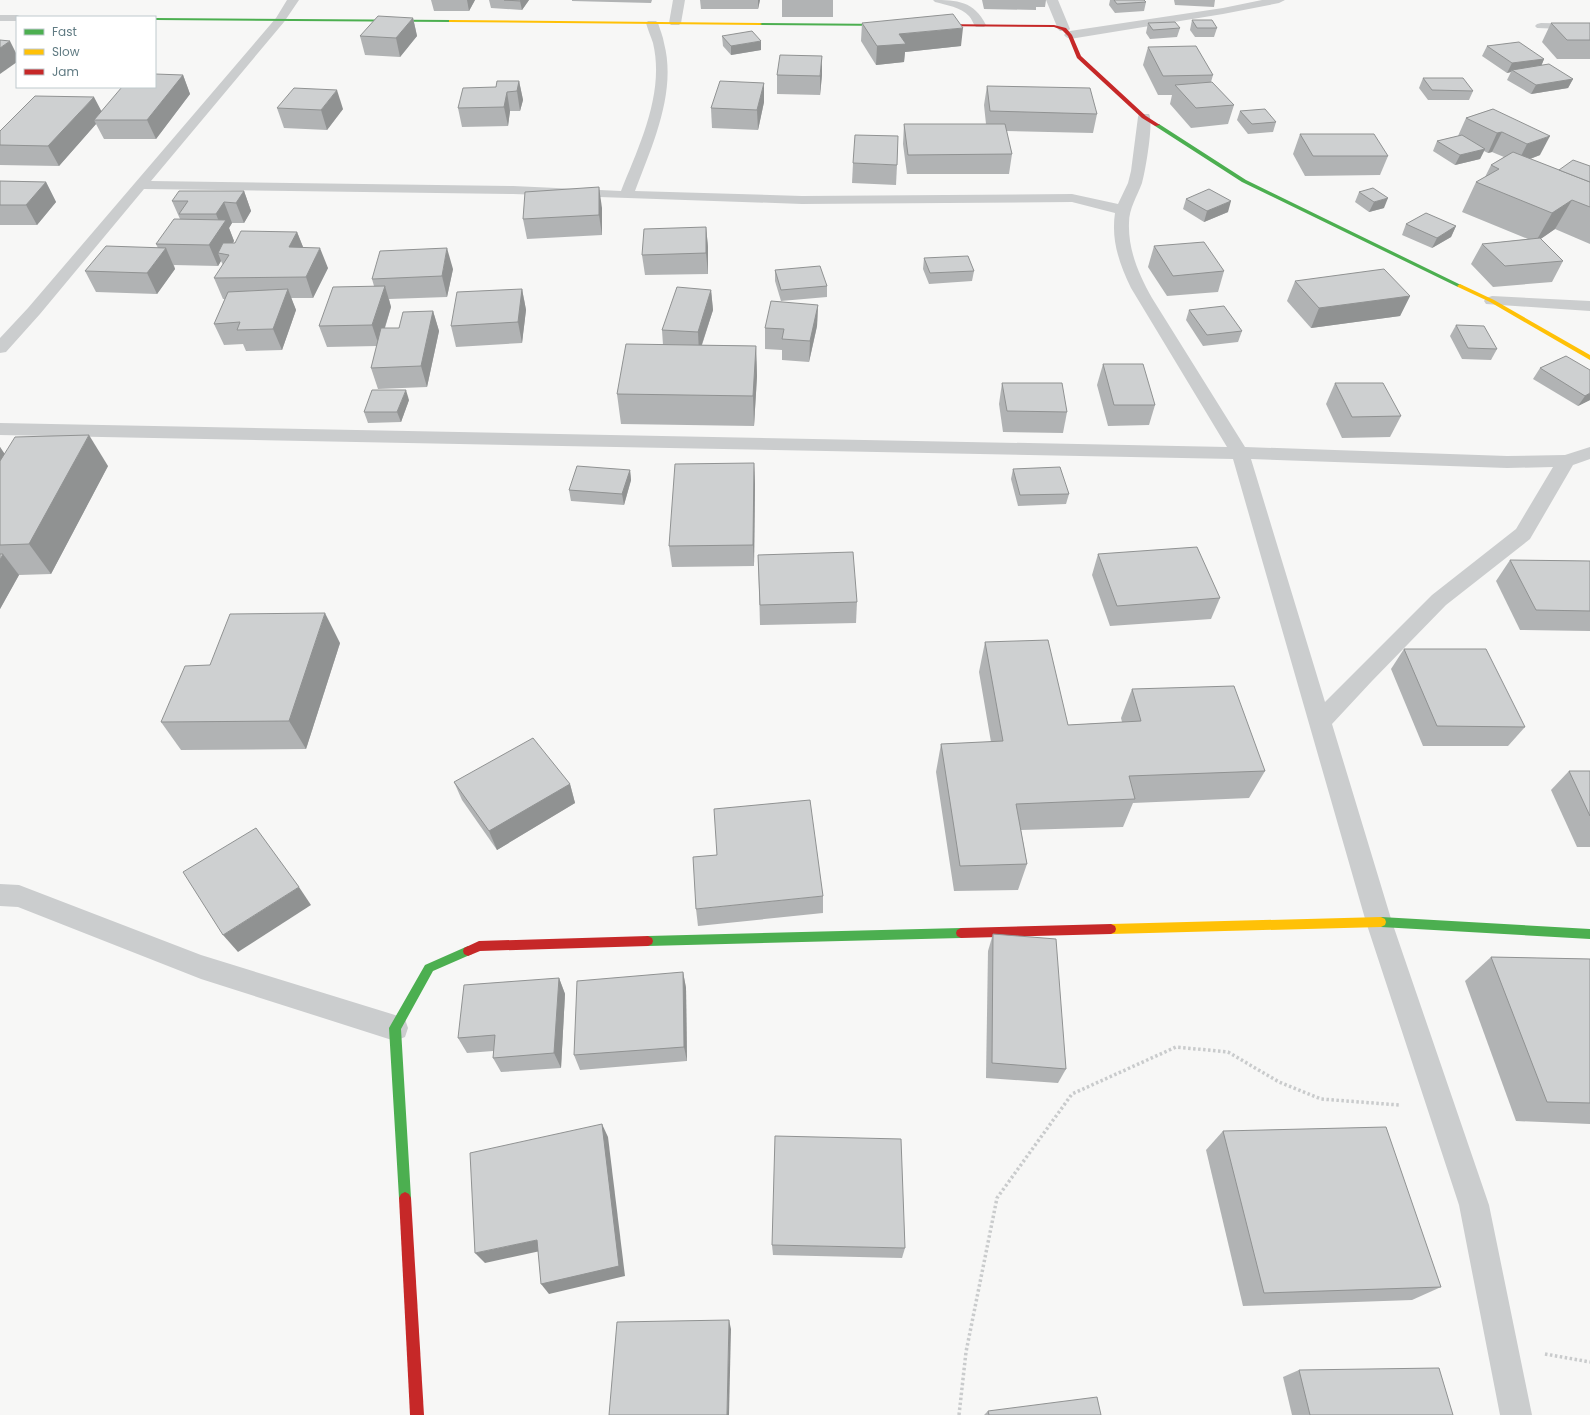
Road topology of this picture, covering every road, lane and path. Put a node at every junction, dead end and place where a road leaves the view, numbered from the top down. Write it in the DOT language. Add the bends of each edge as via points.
graph roads {
  1 [pos="293,0"];
  2 [pos="679,0"];
  3 [pos="939,0"];
  4 [pos="1052,0"];
  5 [pos="1280,0"];
  6 [pos="0,18"];
  7 [pos="16,18"];
  8 [pos="156,19"];
  9 [pos="280,20"];
  10 [pos="652,23"];
  11 [pos="675,23"];
  12 [pos="902,25"];
  13 [pos="926,25"];
  14 [pos="980,26"];
  15 [pos="1541,26"];
  16 [pos="1590,27"];
  17 [pos="1067,32"];
  18 [pos="1144,117"];
  19 [pos="140,185"];
  20 [pos="626,195"];
  21 [pos="1123,210"];
  22 [pos="1492,301"];
  23 [pos="1590,306"];
  24 [pos="0,348"];
  25 [pos="1590,358"];
  26 [pos="0,429"];
  27 [pos="1240,453"];
  28 [pos="1590,453"];
  29 [pos="1566,461"];
  30 [pos="1320,722"];
  31 [pos="0,895"];
  32 [pos="1379,922"];
  33 [pos="1590,934"];
  34 [pos="395,1028"];
  35 [pos="1441,1108"];
  36 [pos="417,1415"];
  37 [pos="960,1415"];
  38 [pos="1516,1415"];
  1 -- 9 [label="street"];
  2 -- 11 [label="street"];
  3 -- 14 [label="street" via="969,8 978,18"];
  4 -- 17 [label="street"];
  5 -- 17 [label="street" via="1223,11"];
  6 -- 7 [label="street"];
  8 -- 9 [label="street"];
  9 -- 10 [label="street"];
  9 -- 19 [label="street"];
  10 -- 11 [label="street"];
  10 -- 20 [label="street" via="658,36 661,80 655,121"];
  11 -- 12 [label="street"];
  13 -- 14 [label="street"];
  14 -- 17 [label="street" via="1054,26"];
  15 -- 16 [label="street"];
  17 -- 18 [label="street" via="1079,57"];
  18 -- 21 [label="street" via="1136,181"];
  18 -- 22 [label="street" via="1244,181"];
  19 -- 20 [label="street" via="513,190"];
  19 -- 24 [label="street"];
  20 -- 21 [label="street" via="802,200 1072,198"];
  21 -- 27 [label="street" via="1121,245 1134,281"];
  22 -- 23 [label="street"];
  22 -- 25 [label="street"];
  26 -- 27 [label="street"];
  27 -- 29 [label="street" via="1507,462"];
  27 -- 30 [label="street"];
  28 -- 29 [label="street"];
  29 -- 30 [label="street" via="1523,534 1439,600"];
  30 -- 32 [label="street"];
  31 -- 34 [label="street" via="19,896 201,967"];
  32 -- 33 [label="street"];
  32 -- 34 [label="street" via="479,946 429,968"];
  32 -- 35 [label="street"];
  34 -- 36 [label="street"];
  35 -- 37 [label="path" via="1321,1099 1279,1082 1228,1052 1176,1047 1072,1094 997,1198 966,1352"];
  35 -- 38 [label="street" via="1474,1205"];
}
